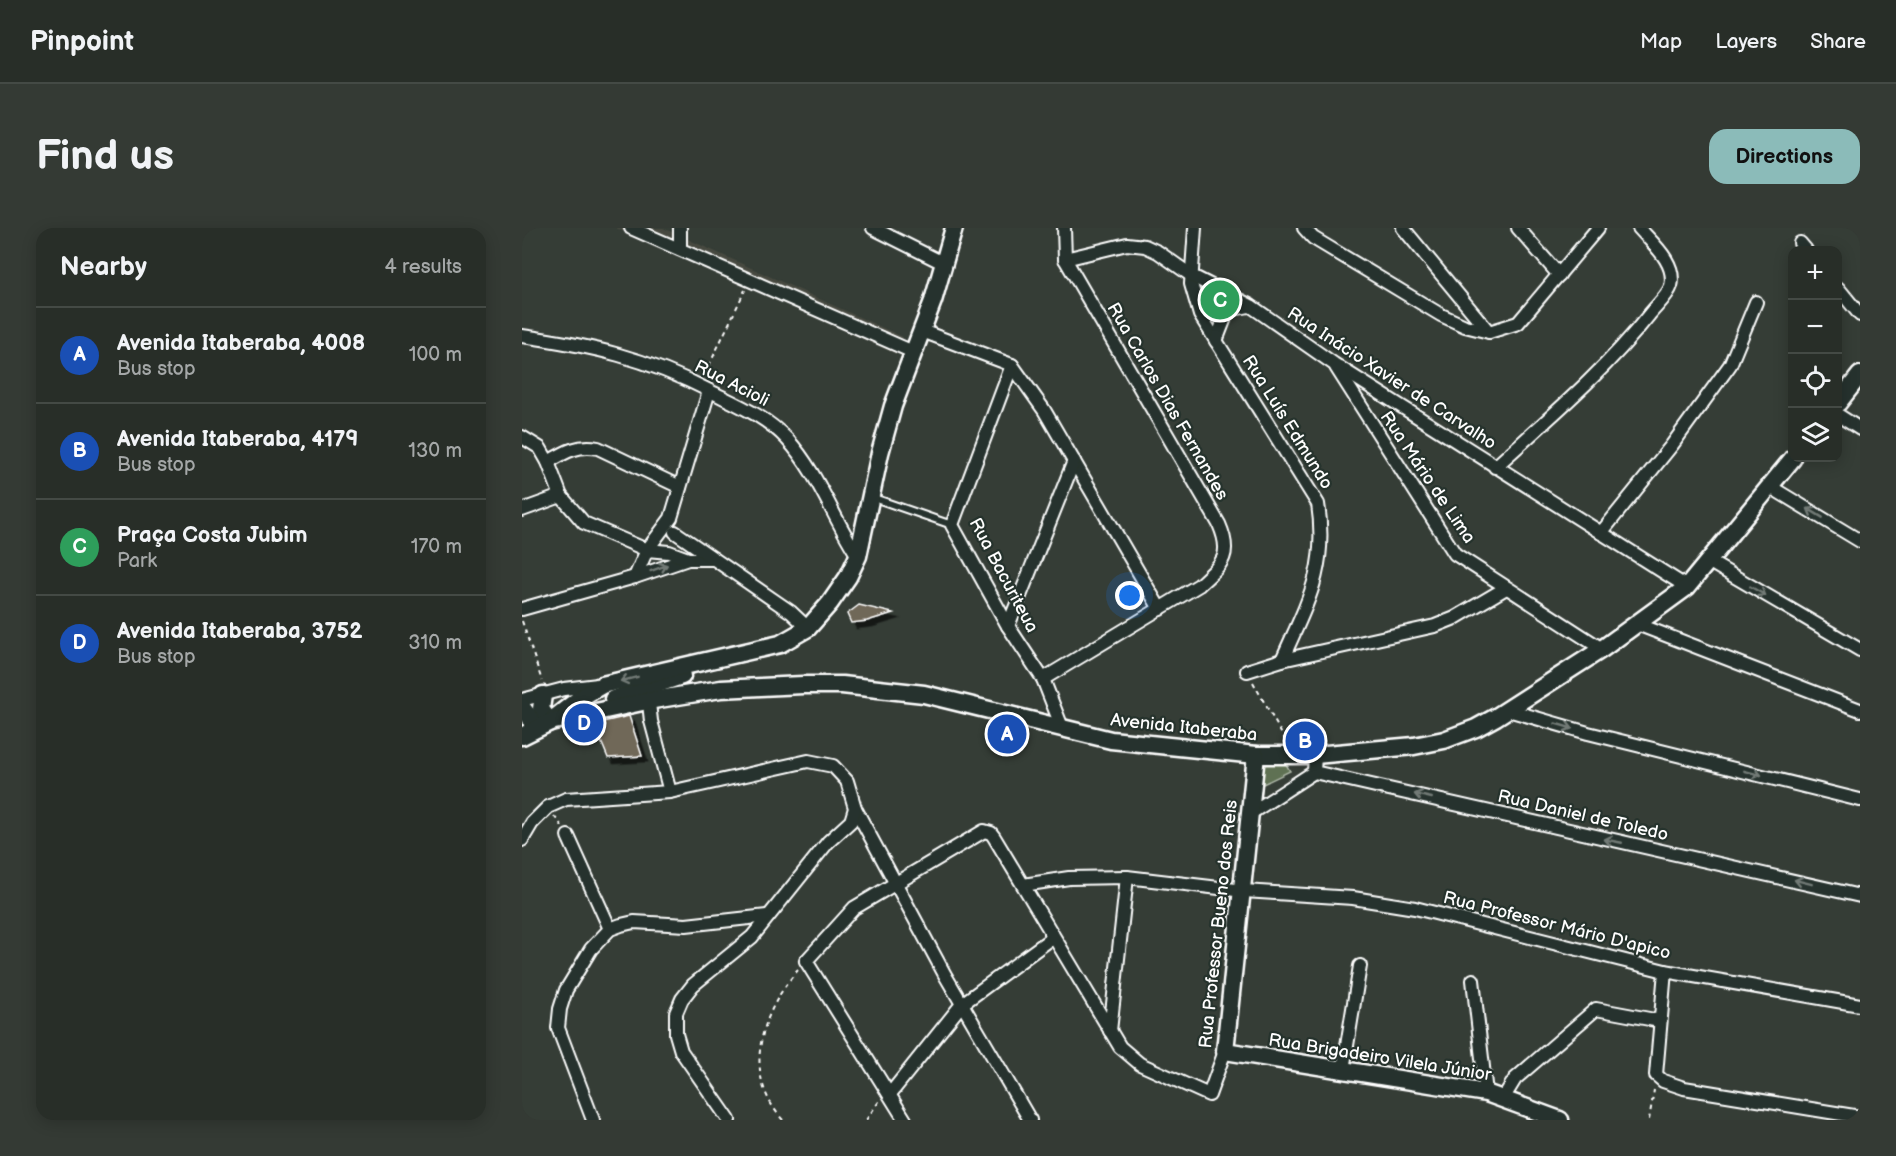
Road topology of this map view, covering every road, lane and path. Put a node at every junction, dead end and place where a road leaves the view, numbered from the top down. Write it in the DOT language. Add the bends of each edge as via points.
graph roads {
  1 [pos="631,228"];
  2 [pos="680,228"];
  3 [pos="873,228"];
  4 [pos="954,228"];
  5 [pos="1064,228"];
  6 [pos="1195,228"];
  7 [pos="1304,228"];
  8 [pos="1403,228"];
  9 [pos="1518,228"];
  10 [pos="1598,228"];
  11 [pos="1639,228"];
  12 [pos="680,249"];
  13 [pos="1065,260"];
  14 [pos="945,264"];
  15 [pos="1559,275"];
  16 [pos="1192,276"];
  17 [pos="750,280"];
  18 [pos="1842,293"];
  19 [pos="1756,302"];
  20 [pos="1251,306"];
  21 [pos="1860,315"];
  22 [pos="922,331"];
  23 [pos="1490,332"];
  24 [pos="522,336"];
  25 [pos="1216,341"];
  26 [pos="913,352"];
  27 [pos="1334,364"];
  28 [pos="1012,365"];
  29 [pos="1860,375"];
  30 [pos="704,388"];
  31 [pos="1842,398"];
  32 [pos="1842,417"];
  33 [pos="1860,429"];
  34 [pos="522,437"];
  35 [pos="1074,461"];
  36 [pos="548,462"];
  37 [pos="1790,462"];
  38 [pos="1495,467"];
  39 [pos="1769,486"];
  40 [pos="680,487"];
  41 [pos="561,496"];
  42 [pos="871,497"];
  43 [pos="522,510"];
  44 [pos="671,518"];
  45 [pos="952,525"];
  46 [pos="675,532"];
  47 [pos="1601,532"];
  48 [pos="1860,541"];
  49 [pos="647,550"];
  50 [pos="858,556"];
  51 [pos="688,559"];
  52 [pos="714,559"];
  53 [pos="1708,561"];
  54 [pos="635,577"];
  55 [pos="1687,587"];
  56 [pos="1506,588"];
  57 [pos="522,609"];
  58 [pos="1160,609"];
  59 [pos="522,621"];
  60 [pos="1637,624"];
  61 [pos="1008,626"];
  62 [pos="808,628"];
  63 [pos="1602,649"];
  64 [pos="1860,650"];
  65 [pos="714,660"];
  66 [pos="1282,660"];
  67 [pos="1247,671"];
  68 [pos="656,672"];
  69 [pos="682,676"];
  70 [pos="1043,679"];
  71 [pos="602,685"];
  72 [pos="721,688"];
  73 [pos="648,694"];
  74 [pos="544,695"];
  75 [pos="522,700"];
  76 [pos="522,707"];
  77 [pos="1508,710"];
  78 [pos="1860,710"];
  79 [pos="550,722"];
  80 [pos="1063,729"];
  81 [pos="527,733"];
  82 [pos="1256,755"];
  83 [pos="1293,755"];
  84 [pos="1315,755"];
  85 [pos="1314,772"];
  86 [pos="670,792"];
  87 [pos="1860,800"];
  88 [pos="548,807"];
  89 [pos="855,808"];
  90 [pos="1251,813"];
  91 [pos="568,836"];
  92 [pos="522,840"];
  93 [pos="1127,877"];
  94 [pos="894,882"];
  95 [pos="1023,885"];
  96 [pos="1244,891"];
  97 [pos="1860,896"];
  98 [pos="767,916"];
  99 [pos="610,929"];
  100 [pos="1052,938"];
  101 [pos="806,961"];
  102 [pos="1360,966"];
  103 [pos="1665,971"];
  104 [pos="1473,980"];
  105 [pos="962,1004"];
  106 [pos="1860,1005"];
  107 [pos="1660,1021"];
  108 [pos="1110,1031"];
  109 [pos="1225,1051"];
  110 [pos="1343,1070"];
  111 [pos="1656,1075"];
  112 [pos="889,1092"];
  113 [pos="1486,1093"];
  114 [pos="1504,1097"];
  115 [pos="1860,1117"];
  116 [pos="593,1120"];
  117 [pos="729,1120"];
  118 [pos="783,1120"];
  119 [pos="866,1120"];
  120 [pos="905,1120"];
  121 [pos="1030,1120"];
  122 [pos="1560,1120"];
  123 [pos="1649,1120"];
  1 -- 12 [label="street"];
  2 -- 12 [label="street"];
  3 -- 14 [label="street"];
  4 -- 14 [label="main road"];
  5 -- 13 [label="street, Rua Carlos Dias Fernandes"];
  6 -- 16 [label="street, Rua Luís Edmundo"];
  7 -- 23 [label="street" via="1313,238 1404,295 1464,326"];
  8 -- 23 [label="street"];
  9 -- 15 [label="street"];
  10 -- 15 [label="street"];
  11 -- 38 [label="street" via="1667,260 1671,278 1668,291 1594,379"];
  12 -- 17 [label="street"];
  13 -- 16 [label="street, Rua Inácio Xavier de Carvalho" via="1127,244 1145,246"];
  13 -- 58 [label="street, Rua Carlos Dias Fernandes" via="1225,538 1224,558 1199,585"];
  14 -- 22 [label="main road"];
  15 -- 23 [label="street" via="1518,323"];
  16 -- 20 [label="street, Rua Inácio Xavier de Carvalho"];
  16 -- 25 [label="street, Rua Luís Edmundo" via="1193,296 1200,315"];
  17 -- 26 [label="street"];
  17 -- 30 [label="path"];
  18 -- 21 [label="street"];
  19 -- 47 [label="street" via="1730,365 1672,445"];
  20 -- 25 [label="street" via="1228,310"];
  20 -- 27 [label="street, Rua Inácio Xavier de Carvalho"];
  22 -- 26 [label="main road"];
  22 -- 28 [label="street"];
  24 -- 30 [label="street, Rua Acioli" via="621,354"];
  25 -- 66 [label="street, Rua Luís Edmundo" via="1318,504 1321,559 1314,587"];
  26 -- 42 [label="main road" via="893,406"];
  27 -- 38 [label="street, Rua Inácio Xavier de Carvalho"];
  27 -- 56 [label="street, Rua Mário de Lima" via="1448,545 1467,564"];
  28 -- 35 [label="street"];
  28 -- 45 [label="street, Rua Bacuriteua"];
  29 -- 31 [label="main road"];
  30 -- 40 [label="street"];
  30 -- 50 [label="street, Rua Acioli" via="751,410 787,439 809,468"];
  32 -- 33 [label="street"];
  34 -- 36 [label="street" via="540,448"];
  35 -- 58 [label="street"];
  35 -- 61 [label="street"];
  36 -- 40 [label="street" via="572,449 588,446"];
  36 -- 41 [label="street"];
  37 -- 39 [label="main road, Avenida Itaberaba"];
  38 -- 47 [label="street, Rua Inácio Xavier de Carvalho"];
  48 -- 39 [label="street, one-way"];
  39 -- 53 [label="main road, Avenida Itaberaba"];
  40 -- 44 [label="street"];
  41 -- 43 [label="street"];
  41 -- 49 [label="street" via="584,523"];
  42 -- 45 [label="lane"];
  42 -- 50 [label="main road"];
  44 -- 46 [label="street"];
  44 -- 49 [label="street"];
  45 -- 61 [label="street, Rua Bacuriteua"];
  46 -- 51 [label="street"];
  46 -- 52 [label="street"];
  47 -- 55 [label="street, Rua Inácio Xavier de Carvalho"];
  49 -- 51 [label="street"];
  49 -- 54 [label="street"];
  50 -- 62 [label="main road" via="842,586"];
  51 -- 52 [label="street"];
  54 -- 51 [label="street, one-way"];
  52 -- 62 [label="street"];
  53 -- 55 [label="main road, Avenida Itaberaba"];
  53 -- 64 [label="street, one-way"];
  54 -- 57 [label="street"];
  55 -- 60 [label="main road, Avenida Itaberaba"];
  56 -- 63 [label="street, Rua Mário de Lima"];
  56 -- 66 [label="street" via="1435,626"];
  58 -- 70 [label="street, Rua Carlos Dias Fernandes"];
  59 -- 74 [label="path"];
  60 -- 63 [label="main road, Avenida Itaberaba"];
  60 -- 78 [label="street"];
  61 -- 70 [label="street, Rua Bacuriteua"];
  62 -- 65 [label="main road" via="780,644"];
  63 -- 77 [label="main road, Avenida Itaberaba"];
  65 -- 68 [label="main road"];
  65 -- 69 [label="main road"];
  66 -- 67 [label="street"];
  67 -- 83 [label="path"];
  68 -- 69 [label="main road, Avenida Itaberaba"];
  68 -- 71 [label="main road, Avenida Itaberaba, one-way"];
  69 -- 72 [label="main road, Avenida Itaberaba"];
  69 -- 73 [label="main road"];
  70 -- 80 [label="street, Rua Bacuriteua"];
  71 -- 74 [label="street"];
  71 -- 79 [label="main road, Avenida Itaberaba"];
  72 -- 73 [label="main road, Avenida Itaberaba"];
  72 -- 80 [label="main road, Avenida Itaberaba" via="882,688 962,702"];
  73 -- 79 [label="main road, Avenida Itaberaba"];
  73 -- 86 [label="street"];
  74 -- 75 [label="street"];
  74 -- 79 [label="main road" via="541,709"];
  76 -- 81 [label="main road" via="531,719"];
  77 -- 84 [label="main road, Avenida Itaberaba" via="1444,740"];
  77 -- 87 [label="street, one-way"];
  79 -- 81 [label="main road, Avenida Itaberaba"];
  80 -- 82 [label="main road, Avenida Itaberaba" via="1148,746"];
  82 -- 83 [label="main road, Avenida Itaberaba"];
  82 -- 90 [label="main road, Rua Professor Bueno dos Reis"];
  83 -- 84 [label="main road, Avenida Itaberaba"];
  84 -- 85 [label="street"];
  85 -- 90 [label="street"];
  97 -- 85 [label="street, Rua Daniel de Toledo, one-way"];
  86 -- 88 [label="street" via="566,799"];
  86 -- 89 [label="street" via="808,761 822,762 847,781"];
  88 -- 91 [label="path"];
  88 -- 92 [label="street"];
  89 -- 94 [label="street"];
  89 -- 98 [label="street" via="851,821 828,842"];
  90 -- 96 [label="main road, Rua Professor Bueno dos Reis"];
  91 -- 99 [label="street"];
  93 -- 95 [label="street, Rua Professor Mário D'apico" via="1069,878"];
  93 -- 96 [label="street, Rua Professor Mário D'apico"];
  93 -- 108 [label="street"];
  94 -- 95 [label="street" via="987,831"];
  94 -- 101 [label="street" via="855,908"];
  94 -- 105 [label="street"];
  95 -- 100 [label="street"];
  96 -- 103 [label="street, Rua Professor Mário D'apico" via="1353,898 1415,908"];
  96 -- 109 [label="main road, Rua Professor Bueno dos Reis"];
  98 -- 99 [label="street" via="686,926 634,922"];
  98 -- 117 [label="street" via="752,937 693,985 676,1013 681,1051"];
  99 -- 116 [label="street" via="591,949 566,990 558,1028"];
  100 -- 105 [label="street"];
  100 -- 108 [label="street"];
  101 -- 112 [label="street"];
  101 -- 118 [label="path" via="775,1000 766,1020 759,1068 764,1094"];
  102 -- 110 [label="street"];
  103 -- 106 [label="street, Rua Professor Mário D'apico"];
  103 -- 107 [label="street"];
  104 -- 113 [label="street"];
  105 -- 112 [label="street"];
  105 -- 121 [label="street"];
  107 -- 111 [label="street"];
  107 -- 114 [label="street" via="1596,1009 1515,1079"];
  108 -- 109 [label="street, Rua Professor Bueno dos Reis" via="1120,1047 1140,1064 1209,1095"];
  109 -- 110 [label="main road, Rua Brigadeiro Vilela Júnior"];
  110 -- 113 [label="main road, Rua Brigadeiro Vilela Júnior"];
  111 -- 115 [label="street" via="1684,1088"];
  111 -- 123 [label="path"];
  112 -- 119 [label="path"];
  112 -- 120 [label="street"];
  113 -- 114 [label="main road, Rua Brigadeiro Vilela Júnior"];
  114 -- 122 [label="main road, Rua Brigadeiro Vilela Júnior"];
}
